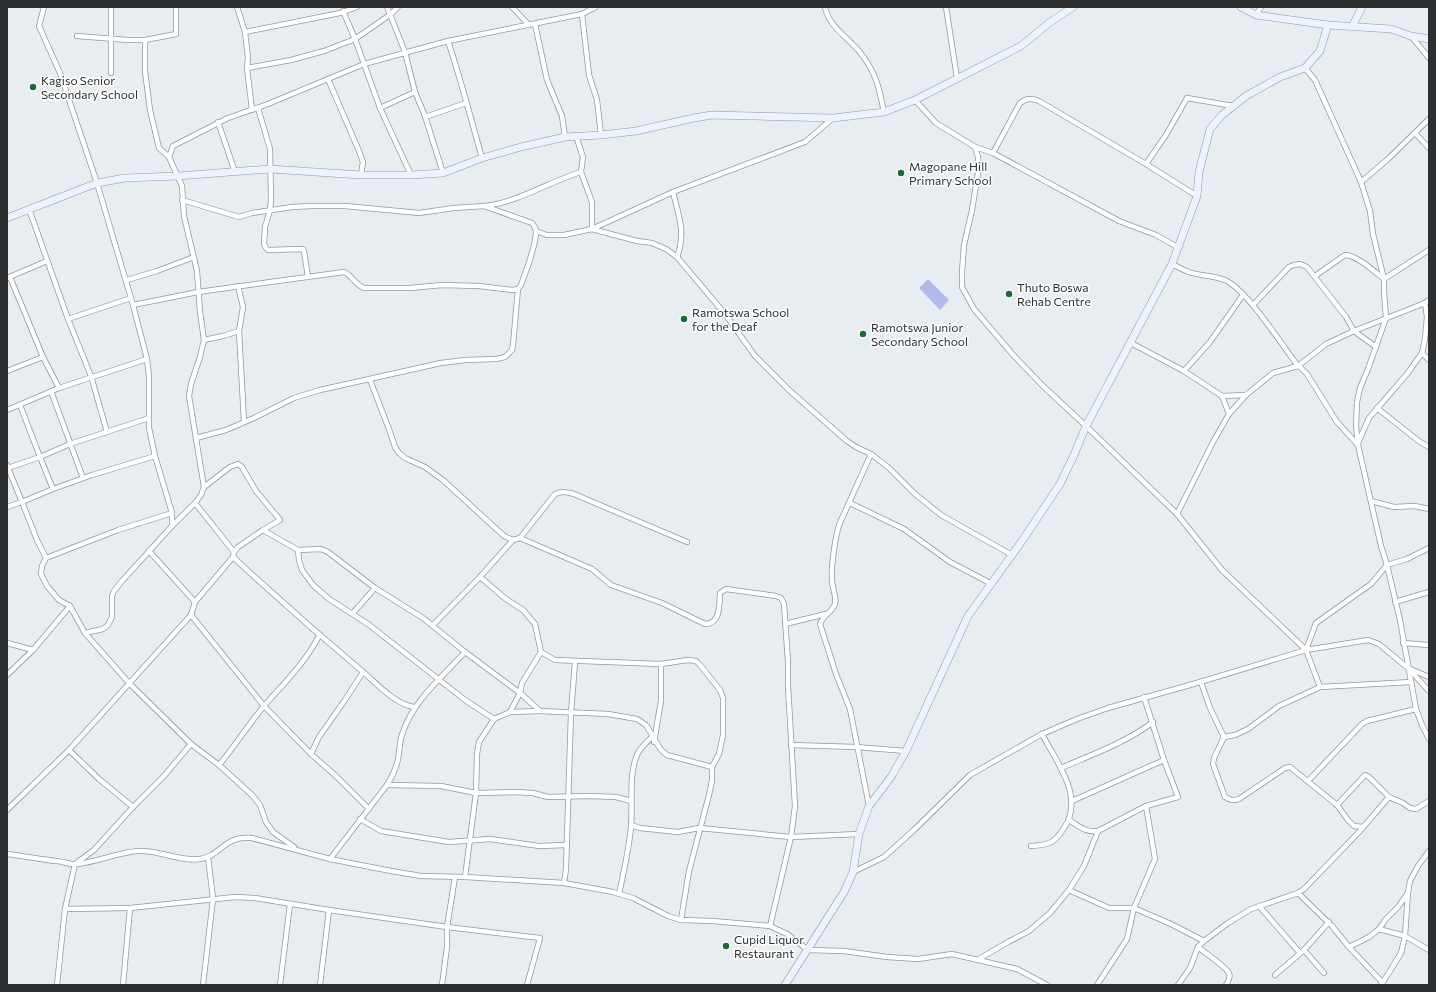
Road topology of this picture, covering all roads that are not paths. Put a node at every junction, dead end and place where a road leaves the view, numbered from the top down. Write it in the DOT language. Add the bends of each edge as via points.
graph roads {
  1 [pos="44,7"];
  2 [pos="110,7"];
  3 [pos="176,7"];
  4 [pos="237,7"];
  5 [pos="357,7"];
  6 [pos="387,7"];
  7 [pos="398,7"];
  8 [pos="512,7"];
  9 [pos="596,7"];
  10 [pos="825,7"];
  11 [pos="946,7"];
  12 [pos="1073,7"];
  13 [pos="1240,7"];
  14 [pos="1261,7"];
  15 [pos="1362,7"];
  16 [pos="343,11"];
  17 [pos="391,14"];
  18 [pos="582,14"];
  19 [pos="1256,15"];
  20 [pos="535,24"];
  21 [pos="529,25"];
  22 [pos="1328,25"];
  23 [pos="1352,27"];
  24 [pos="244,32"];
  25 [pos="76,36"];
  26 [pos="1411,36"];
  27 [pos="110,38"];
  28 [pos="356,39"];
  29 [pos="1429,39"];
  30 [pos="145,40"];
  31 [pos="448,41"];
  32 [pos="405,52"];
  33 [pos="1429,58"];
  34 [pos="364,64"];
  35 [pos="247,68"];
  36 [pos="1305,68"];
  37 [pos="111,73"];
  38 [pos="957,78"];
  39 [pos="328,79"];
  40 [pos="415,92"];
  41 [pos="915,100"];
  42 [pos="466,104"];
  43 [pos="1233,106"];
  44 [pos="258,108"];
  45 [pos="380,108"];
  46 [pos="252,110"];
  47 [pos="884,112"];
  48 [pos="425,117"];
  49 [pos="833,118"];
  50 [pos="1429,119"];
  51 [pos="218,122"];
  52 [pos="1415,133"];
  53 [pos="602,135"];
  54 [pos="565,136"];
  55 [pos="576,136"];
  56 [pos="975,147"];
  57 [pos="1429,148"];
  58 [pos="992,153"];
  59 [pos="169,157"];
  60 [pos="482,158"];
  61 [pos="1146,164"];
  62 [pos="270,169"];
  63 [pos="235,172"];
  64 [pos="581,172"];
  65 [pos="443,173"];
  66 [pos="361,174"];
  67 [pos="411,175"];
  68 [pos="178,176"];
  69 [pos="1360,182"];
  70 [pos="97,183"];
  71 [pos="673,192"];
  72 [pos="1197,196"];
  73 [pos="182,200"];
  74 [pos="484,206"];
  75 [pos="29,209"];
  76 [pos="270,210"];
  77 [pos="7,218"];
  78 [pos="592,229"];
  79 [pos="536,230"];
  80 [pos="1179,248"];
  81 [pos="1429,250"];
  82 [pos="194,257"];
  83 [pos="677,257"];
  84 [pos="47,262"];
  85 [pos="1172,264"];
  86 [pos="1315,276"];
  87 [pos="8,277"];
  88 [pos="308,278"];
  89 [pos="1384,279"];
  90 [pos="127,280"];
  91 [pos="238,286"];
  92 [pos="518,289"];
  93 [pos="198,292"];
  94 [pos="1243,295"];
  95 [pos="131,298"];
  96 [pos="1427,301"];
  97 [pos="134,305"];
  98 [pos="1253,305"];
  99 [pos="1386,318"];
  100 [pos="68,319"];
  101 [pos="238,330"];
  102 [pos="1354,331"];
  103 [pos="204,340"];
  104 [pos="1131,343"];
  105 [pos="1376,347"];
  106 [pos="1422,353"];
  107 [pos="43,357"];
  108 [pos="147,359"];
  109 [pos="1429,360"];
  110 [pos="1298,366"];
  111 [pos="7,371"];
  112 [pos="1184,371"];
  113 [pos="91,376"];
  114 [pos="370,380"];
  115 [pos="59,388"];
  116 [pos="51,391"];
  117 [pos="1246,395"];
  118 [pos="1222,396"];
  119 [pos="20,405"];
  120 [pos="1377,408"];
  121 [pos="7,410"];
  122 [pos="1229,414"];
  123 [pos="148,418"];
  124 [pos="244,422"];
  125 [pos="1086,426"];
  126 [pos="107,432"];
  127 [pos="196,438"];
  128 [pos="70,444"];
  129 [pos="1358,445"];
  130 [pos="1429,447"];
  131 [pos="871,454"];
  132 [pos="40,456"];
  133 [pos="154,456"];
  134 [pos="7,467"];
  135 [pos="83,478"];
  136 [pos="204,487"];
  137 [pos="53,489"];
  138 [pos="1371,501"];
  139 [pos="22,502"];
  140 [pos="195,503"];
  141 [pos="850,503"];
  142 [pos="7,507"];
  143 [pos="1429,509"];
  144 [pos="172,513"];
  145 [pos="1177,514"];
  146 [pos="172,526"];
  147 [pos="263,530"];
  148 [pos="520,538"];
  149 [pos="513,540"];
  150 [pos="687,542"];
  151 [pos="1429,548"];
  152 [pos="298,550"];
  153 [pos="150,551"];
  154 [pos="234,552"];
  155 [pos="1012,555"];
  156 [pos="46,558"];
  157 [pos="233,558"];
  158 [pos="1387,565"];
  159 [pos="480,577"];
  160 [pos="992,584"];
  161 [pos="375,588"];
  162 [pos="1429,592"];
  163 [pos="195,602"];
  164 [pos="1395,602"];
  165 [pos="70,606"];
  166 [pos="353,613"];
  167 [pos="827,614"];
  168 [pos="191,615"];
  169 [pos="785,624"];
  170 [pos="433,625"];
  171 [pos="85,633"];
  172 [pos="319,636"];
  173 [pos="7,643"];
  174 [pos="1403,643"];
  175 [pos="1429,645"];
  176 [pos="33,650"];
  177 [pos="1306,650"];
  178 [pos="465,652"];
  179 [pos="541,652"];
  180 [pos="575,662"];
  181 [pos="661,664"];
  182 [pos="1409,669"];
  183 [pos="363,672"];
  184 [pos="7,675"];
  185 [pos="1429,677"];
  186 [pos="439,680"];
  187 [pos="1201,682"];
  188 [pos="1411,682"];
  189 [pos="129,683"];
  190 [pos="1320,687"];
  191 [pos="1429,691"];
  192 [pos="520,693"];
  193 [pos="1144,697"];
  194 [pos="264,706"];
  195 [pos="414,707"];
  196 [pos="1416,709"];
  197 [pos="540,711"];
  198 [pos="510,712"];
  199 [pos="571,713"];
  200 [pos="494,719"];
  201 [pos="1153,722"];
  202 [pos="1042,734"];
  203 [pos="652,736"];
  204 [pos="1224,737"];
  205 [pos="1429,739"];
  206 [pos="654,742"];
  207 [pos="191,744"];
  208 [pos="791,745"];
  209 [pos="856,747"];
  210 [pos="69,750"];
  211 [pos="906,751"];
  212 [pos="311,754"];
  213 [pos="1164,760"];
  214 [pos="219,765"];
  215 [pos="712,767"];
  216 [pos="1061,768"];
  217 [pos="1308,781"];
  218 [pos="387,785"];
  219 [pos="476,793"];
  220 [pos="569,797"];
  221 [pos="1389,797"];
  222 [pos="631,801"];
  223 [pos="1072,801"];
  224 [pos="1429,801"];
  225 [pos="1337,805"];
  226 [pos="869,806"];
  227 [pos="1146,806"];
  228 [pos="133,807"];
  229 [pos="369,808"];
  230 [pos="7,810"];
  231 [pos="360,819"];
  232 [pos="1069,820"];
  233 [pos="631,825"];
  234 [pos="1363,827"];
  235 [pos="699,828"];
  236 [pos="1098,831"];
  237 [pos="859,834"];
  238 [pos="791,837"];
  239 [pos="470,840"];
  240 [pos="567,845"];
  241 [pos="1031,846"];
  242 [pos="299,850"];
  243 [pos="1429,851"];
  244 [pos="7,854"];
  245 [pos="208,857"];
  246 [pos="330,859"];
  247 [pos="75,864"];
  248 [pos="853,872"];
  249 [pos="455,877"];
  250 [pos="465,877"];
  251 [pos="564,884"];
  252 [pos="1069,890"];
  253 [pos="1408,892"];
  254 [pos="1298,893"];
  255 [pos="619,894"];
  256 [pos="213,899"];
  257 [pos="290,904"];
  258 [pos="1260,907"];
  259 [pos="130,908"];
  260 [pos="1134,908"];
  261 [pos="65,909"];
  262 [pos="329,910"];
  263 [pos="681,920"];
  264 [pos="1328,922"];
  265 [pos="770,926"];
  266 [pos="447,927"];
  267 [pos="1379,929"];
  268 [pos="1406,936"];
  269 [pos="1204,941"];
  270 [pos="1198,947"];
  271 [pos="1349,948"];
  272 [pos="808,950"];
  273 [pos="1304,950"];
  274 [pos="1429,950"];
  275 [pos="1300,953"];
  276 [pos="979,959"];
  277 [pos="1324,973"];
  278 [pos="1275,975"];
  279 [pos="1381,984"];
  280 [pos="57,985"];
  281 [pos="123,985"];
  282 [pos="203,985"];
  283 [pos="280,985"];
  284 [pos="320,985"];
  285 [pos="442,985"];
  286 [pos="527,985"];
  287 [pos="785,985"];
  288 [pos="1047,985"];
  289 [pos="1098,985"];
  290 [pos="1178,985"];
  291 [pos="1226,985"];
  1 -- 70 [label="street" via="39,26 60,73"];
  2 -- 27 [label="street"];
  3 -- 30 [label="street" via="176,34"];
  4 -- 24 [label="street"];
  5 -- 16 [label="street"];
  6 -- 17 [label="street"];
  7 -- 17 [label="street"];
  8 -- 21 [label="street"];
  9 -- 18 [label="street"];
  10 -- 47 [label="street" via="826,15 838,31 862,54 874,72"];
  11 -- 38 [label="street"];
  12 -- 38 [label="street" via="1021,46"];
  13 -- 19 [label="street"];
  14 -- 19 [label="street"];
  15 -- 23 [label="street"];
  16 -- 24 [label="street"];
  16 -- 28 [label="street"];
  17 -- 28 [label="street"];
  17 -- 32 [label="street"];
  18 -- 20 [label="street"];
  18 -- 53 [label="street" via="590,75"];
  19 -- 22 [label="street"];
  20 -- 21 [label="street"];
  20 -- 54 [label="street" via="548,80 562,116"];
  21 -- 31 [label="street"];
  22 -- 23 [label="street"];
  22 -- 36 [label="street" via="1320,51"];
  23 -- 26 [label="street" via="1391,29"];
  24 -- 35 [label="street"];
  25 -- 27 [label="street"];
  26 -- 29 [label="street"];
  26 -- 33 [label="street"];
  27 -- 30 [label="street"];
  27 -- 37 [label="street"];
  28 -- 34 [label="street"];
  28 -- 35 [label="street" via="324,52"];
  30 -- 59 [label="street" via="145,71 150,110 159,148"];
  31 -- 32 [label="street"];
  31 -- 42 [label="street"];
  32 -- 34 [label="street"];
  32 -- 40 [label="street"];
  34 -- 39 [label="street"];
  34 -- 45 [label="street"];
  35 -- 46 [label="street"];
  36 -- 43 [label="street" via="1280,78"];
  36 -- 69 [label="street" via="1315,80"];
  38 -- 41 [label="street"];
  39 -- 44 [label="street"];
  39 -- 66 [label="street" via="363,162"];
  40 -- 45 [label="street"];
  40 -- 48 [label="street"];
  41 -- 47 [label="street"];
  41 -- 56 [label="street" via="936,123"];
  42 -- 48 [label="street"];
  42 -- 60 [label="street"];
  43 -- 61 [label="street" via="1187,98"];
  43 -- 72 [label="street" via="1210,129 1199,172"];
  44 -- 46 [label="street"];
  44 -- 62 [label="street" via="270,149"];
  45 -- 67 [label="street"];
  46 -- 51 [label="street"];
  47 -- 49 [label="street"];
  48 -- 65 [label="street"];
  49 -- 53 [label="street" via="712,115 636,131"];
  49 -- 71 [label="street" via="805,142"];
  50 -- 52 [label="street"];
  51 -- 59 [label="street" via="173,146"];
  51 -- 63 [label="street"];
  52 -- 57 [label="street"];
  52 -- 69 [label="street" via="1378,169"];
  53 -- 55 [label="street"];
  54 -- 55 [label="street"];
  54 -- 60 [label="street"];
  55 -- 64 [label="street" via="583,157"];
  56 -- 58 [label="street"];
  56 -- 125 [label="street" via="979,167 964,245 962,287 974,308 1010,351"];
  58 -- 61 [label="street" via="1020,103 1026,99 1033,99"];
  58 -- 80 [label="street" via="1118,221 1156,235"];
  59 -- 68 [label="street"];
  60 -- 65 [label="street"];
  61 -- 72 [label="street"];
  62 -- 63 [label="street"];
  62 -- 66 [label="street"];
  62 -- 76 [label="street"];
  63 -- 68 [label="street"];
  64 -- 74 [label="street" via="521,197"];
  64 -- 78 [label="street" via="592,202"];
  65 -- 67 [label="street"];
  66 -- 67 [label="street"];
  68 -- 70 [label="street" via="125,178"];
  68 -- 73 [label="street" via="182,186"];
  69 -- 89 [label="street" via="1370,211"];
  70 -- 75 [label="street"];
  70 -- 90 [label="street"];
  71 -- 78 [label="street"];
  71 -- 83 [label="street" via="682,230"];
  72 -- 80 [label="street"];
  73 -- 76 [label="street" via="239,217 252,212"];
  73 -- 82 [label="street"];
  74 -- 76 [label="street" via="419,213 345,206"];
  74 -- 79 [label="street" via="532,223"];
  75 -- 77 [label="street"];
  75 -- 84 [label="street"];
  76 -- 88 [label="street" via="265,227 266,248 303,249"];
  78 -- 79 [label="street" via="564,235 547,235"];
  78 -- 83 [label="street" via="652,243"];
  79 -- 92 [label="street" via="531,254"];
  80 -- 85 [label="street"];
  81 -- 89 [label="street"];
  82 -- 90 [label="street"];
  82 -- 93 [label="street"];
  83 -- 131 [label="street" via="725,314 755,356 847,441"];
  84 -- 87 [label="street"];
  84 -- 100 [label="street"];
  85 -- 94 [label="street" via="1190,273 1205,274 1223,280 1232,284"];
  85 -- 104 [label="street"];
  86 -- 89 [label="street" via="1345,255 1349,255"];
  86 -- 98 [label="street" via="1307,267 1294,264"];
  86 -- 102 [label="street"];
  87 -- 107 [label="street"];
  88 -- 91 [label="street"];
  88 -- 92 [label="street" via="344,272 364,288 442,285"];
  89 -- 99 [label="street"];
  90 -- 95 [label="street"];
  91 -- 93 [label="street"];
  91 -- 101 [label="street" via="243,307"];
  92 -- 114 [label="street" via="513,345 505,357 441,363"];
  93 -- 97 [label="street"];
  93 -- 103 [label="street"];
  94 -- 98 [label="street"];
  94 -- 112 [label="street" via="1210,342"];
  95 -- 97 [label="street"];
  95 -- 100 [label="street"];
  96 -- 99 [label="street"];
  96 -- 106 [label="street"];
  97 -- 108 [label="street"];
  98 -- 110 [label="street"];
  99 -- 102 [label="street"];
  99 -- 105 [label="street"];
  100 -- 113 [label="street"];
  101 -- 103 [label="street"];
  101 -- 124 [label="street"];
  102 -- 105 [label="street"];
  102 -- 110 [label="street" via="1326,344"];
  103 -- 127 [label="street" via="189,396"];
  104 -- 112 [label="street"];
  104 -- 125 [label="street"];
  105 -- 129 [label="street" via="1357,402"];
  106 -- 109 [label="street"];
  106 -- 120 [label="street"];
  107 -- 111 [label="street"];
  107 -- 115 [label="street"];
  108 -- 113 [label="street"];
  108 -- 123 [label="street"];
  110 -- 117 [label="street" via="1273,373"];
  110 -- 129 [label="street" via="1307,374 1337,422"];
  112 -- 118 [label="street"];
  113 -- 115 [label="street"];
  113 -- 126 [label="street"];
  114 -- 124 [label="street" via="294,398"];
  114 -- 149 [label="street" via="394,447 399,453 443,480 504,536"];
  115 -- 116 [label="street"];
  116 -- 119 [label="street"];
  116 -- 128 [label="street"];
  117 -- 118 [label="street"];
  117 -- 122 [label="street"];
  118 -- 122 [label="street"];
  119 -- 121 [label="street"];
  119 -- 132 [label="street"];
  120 -- 129 [label="street" via="1369,418"];
  120 -- 130 [label="street"];
  122 -- 145 [label="street"];
  123 -- 126 [label="street"];
  123 -- 133 [label="street"];
  124 -- 127 [label="street"];
  125 -- 145 [label="street"];
  125 -- 155 [label="street" via="1060,484"];
  126 -- 128 [label="street"];
  127 -- 136 [label="street"];
  128 -- 132 [label="street"];
  128 -- 135 [label="street"];
  129 -- 138 [label="street"];
  131 -- 141 [label="street"];
  131 -- 155 [label="street" via="941,515"];
  132 -- 134 [label="street"];
  132 -- 137 [label="street"];
  133 -- 135 [label="street"];
  133 -- 144 [label="street"];
  134 -- 139 [label="street"];
  135 -- 137 [label="street"];
  136 -- 140 [label="street"];
  136 -- 147 [label="street" via="238,464 280,520"];
  137 -- 139 [label="street"];
  138 -- 143 [label="street" via="1394,507 1415,506"];
  138 -- 158 [label="street"];
  139 -- 142 [label="street"];
  139 -- 156 [label="street"];
  140 -- 146 [label="street"];
  140 -- 154 [label="street"];
  141 -- 160 [label="street" via="904,529 950,562"];
  141 -- 167 [label="street" via="837,534 832,581 836,601 833,609"];
  144 -- 146 [label="street"];
  144 -- 156 [label="street" via="118,530"];
  145 -- 177 [label="street" via="1222,570"];
  146 -- 153 [label="street"];
  147 -- 152 [label="street"];
  147 -- 154 [label="street"];
  148 -- 149 [label="street"];
  148 -- 150 [label="street" via="555,494 566,491"];
  148 -- 169 [label="street" via="592,569 611,585 662,603 705,624 713,623 717,618 720,594 726,589 781,598 784,604"];
  149 -- 159 [label="street"];
  151 -- 158 [label="street" via="1408,559"];
  152 -- 161 [label="street" via="320,549 328,552"];
  152 -- 166 [label="street" via="302,570 313,585 329,599"];
  153 -- 163 [label="street"];
  153 -- 171 [label="street" via="114,591 112,617 108,625 103,629"];
  154 -- 157 [label="street"];
  155 -- 160 [label="street"];
  156 -- 165 [label="street" via="42,574 47,586 59,600"];
  157 -- 163 [label="street"];
  157 -- 172 [label="street"];
  158 -- 164 [label="street"];
  158 -- 177 [label="street" via="1371,584 1316,623"];
  159 -- 170 [label="street"];
  159 -- 179 [label="street" via="506,600 522,610 535,624"];
  160 -- 211 [label="street" via="968,616"];
  161 -- 166 [label="street"];
  161 -- 170 [label="street"];
  162 -- 164 [label="street"];
  163 -- 168 [label="street"];
  164 -- 174 [label="street"];
  165 -- 171 [label="street"];
  165 -- 176 [label="street"];
  166 -- 186 [label="street"];
  167 -- 169 [label="street"];
  167 -- 209 [label="street" via="820,627 850,709"];
  168 -- 189 [label="street"];
  168 -- 194 [label="street"];
  169 -- 208 [label="street"];
  170 -- 178 [label="street"];
  171 -- 189 [label="street"];
  172 -- 183 [label="street"];
  172 -- 194 [label="street" via="295,672"];
  173 -- 176 [label="street"];
  174 -- 175 [label="street"];
  174 -- 182 [label="street"];
  176 -- 184 [label="street"];
  177 -- 182 [label="street" via="1368,640 1378,644"];
  177 -- 187 [label="street"];
  177 -- 190 [label="street"];
  178 -- 186 [label="street"];
  178 -- 192 [label="street"];
  179 -- 180 [label="street" via="555,660"];
  179 -- 192 [label="street" via="522,683"];
  180 -- 181 [label="street"];
  180 -- 199 [label="street"];
  181 -- 206 [label="street" via="661,701"];
  181 -- 215 [label="street" via="696,661 720,690 723,698 723,735 719,754"];
  182 -- 185 [label="street"];
  182 -- 188 [label="street"];
  182 -- 191 [label="street"];
  183 -- 195 [label="street" via="387,693 408,707"];
  183 -- 212 [label="street" via="319,737"];
  186 -- 195 [label="street"];
  186 -- 200 [label="street"];
  187 -- 193 [label="street"];
  187 -- 204 [label="street"];
  188 -- 190 [label="street"];
  188 -- 196 [label="street"];
  189 -- 207 [label="street"];
  189 -- 210 [label="street"];
  190 -- 204 [label="street" via="1279,706 1248,729"];
  192 -- 197 [label="street"];
  192 -- 198 [label="street"];
  193 -- 201 [label="street"];
  193 -- 202 [label="street" via="1077,719"];
  194 -- 212 [label="street"];
  194 -- 214 [label="street"];
  195 -- 218 [label="street" via="403,732 394,772"];
  196 -- 205 [label="street"];
  196 -- 217 [label="street" via="1362,724"];
  197 -- 198 [label="street"];
  197 -- 199 [label="street"];
  198 -- 200 [label="street"];
  199 -- 203 [label="street" via="608,714 637,719 646,725"];
  199 -- 220 [label="street"];
  200 -- 219 [label="street" via="479,742"];
  201 -- 213 [label="street"];
  201 -- 216 [label="street" via="1131,736"];
  202 -- 216 [label="street"];
  202 -- 248 [label="street" via="970,775 884,857"];
  203 -- 206 [label="street"];
  203 -- 222 [label="street" via="638,753 635,762"];
  204 -- 217 [label="street" via="1213,764 1225,797 1230,800 1239,799 1287,767"];
  206 -- 215 [label="street" via="668,755"];
  207 -- 214 [label="street"];
  207 -- 228 [label="street"];
  208 -- 209 [label="street"];
  208 -- 238 [label="street" via="795,806"];
  209 -- 211 [label="street"];
  209 -- 226 [label="street"];
  210 -- 228 [label="street"];
  210 -- 230 [label="street"];
  211 -- 226 [label="street" via="891,777"];
  212 -- 229 [label="street"];
  213 -- 223 [label="street"];
  213 -- 227 [label="street" via="1178,797"];
  214 -- 242 [label="street" via="256,800 273,832"];
  215 -- 235 [label="street" via="709,795"];
  216 -- 223 [label="street"];
  217 -- 225 [label="street"];
  218 -- 219 [label="street" via="441,786"];
  218 -- 229 [label="street"];
  219 -- 220 [label="street" via="515,792"];
  219 -- 239 [label="street"];
  220 -- 222 [label="street" via="610,797"];
  220 -- 240 [label="street"];
  221 -- 224 [label="street" via="1416,809"];
  221 -- 225 [label="street" via="1365,775"];
  221 -- 234 [label="street"];
  222 -- 233 [label="street"];
  223 -- 232 [label="street"];
  225 -- 234 [label="street" via="1354,826"];
  226 -- 237 [label="street"];
  227 -- 236 [label="street"];
  227 -- 260 [label="street" via="1155,859"];
  228 -- 247 [label="street" via="94,850"];
  229 -- 231 [label="street"];
  231 -- 239 [label="street" via="386,832 449,842"];
  231 -- 246 [label="street"];
  232 -- 236 [label="street" via="1082,829"];
  232 -- 241 [label="street" via="1051,843"];
  233 -- 235 [label="street" via="678,832"];
  233 -- 255 [label="street"];
  234 -- 254 [label="street"];
  235 -- 238 [label="street"];
  235 -- 263 [label="street"];
  236 -- 252 [label="street" via="1084,866"];
  237 -- 238 [label="street"];
  237 -- 248 [label="street"];
  238 -- 265 [label="street"];
  239 -- 240 [label="street" via="490,839 539,846"];
  239 -- 250 [label="street"];
  240 -- 251 [label="street"];
  242 -- 245 [label="street" via="244,837 234,839"];
  242 -- 246 [label="street"];
  243 -- 253 [label="street" via="1410,881"];
  244 -- 247 [label="street"];
  245 -- 247 [label="street" via="190,860 140,851"];
  245 -- 256 [label="street"];
  246 -- 249 [label="street" via="414,875"];
  247 -- 261 [label="street"];
  248 -- 272 [label="street" via="844,892"];
  249 -- 250 [label="street"];
  249 -- 266 [label="street"];
  250 -- 251 [label="street"];
  251 -- 255 [label="street"];
  252 -- 260 [label="street" via="1109,908"];
  252 -- 276 [label="street" via="1050,913 1029,931"];
  253 -- 267 [label="street"];
  253 -- 268 [label="street"];
  254 -- 258 [label="street"];
  254 -- 264 [label="street"];
  255 -- 263 [label="street"];
  256 -- 257 [label="street" via="235,897"];
  256 -- 259 [label="street"];
  256 -- 282 [label="street"];
  257 -- 262 [label="street"];
  257 -- 283 [label="street"];
  258 -- 269 [label="street" via="1228,923"];
  258 -- 275 [label="street"];
  259 -- 261 [label="street"];
  259 -- 281 [label="street"];
  260 -- 269 [label="street"];
  260 -- 289 [label="street" via="1127,939"];
  261 -- 280 [label="street"];
  262 -- 266 [label="street"];
  262 -- 284 [label="street"];
  263 -- 265 [label="street"];
  264 -- 271 [label="street"];
  264 -- 273 [label="street"];
  265 -- 272 [label="street" via="788,934"];
  266 -- 285 [label="street"];
  266 -- 286 [label="street" via="540,938"];
  267 -- 268 [label="street"];
  267 -- 271 [label="street"];
  268 -- 274 [label="street"];
  268 -- 279 [label="street" via="1401,952"];
  269 -- 270 [label="street"];
  270 -- 290 [label="street" via="1190,968"];
  270 -- 291 [label="street" via="1229,973"];
  271 -- 279 [label="street"];
  272 -- 276 [label="street" via="918,959 952,954"];
  272 -- 287 [label="street"];
  273 -- 275 [label="street"];
  273 -- 277 [label="street"];
  275 -- 278 [label="street"];
  276 -- 288 [label="street" via="1017,969"];
}
